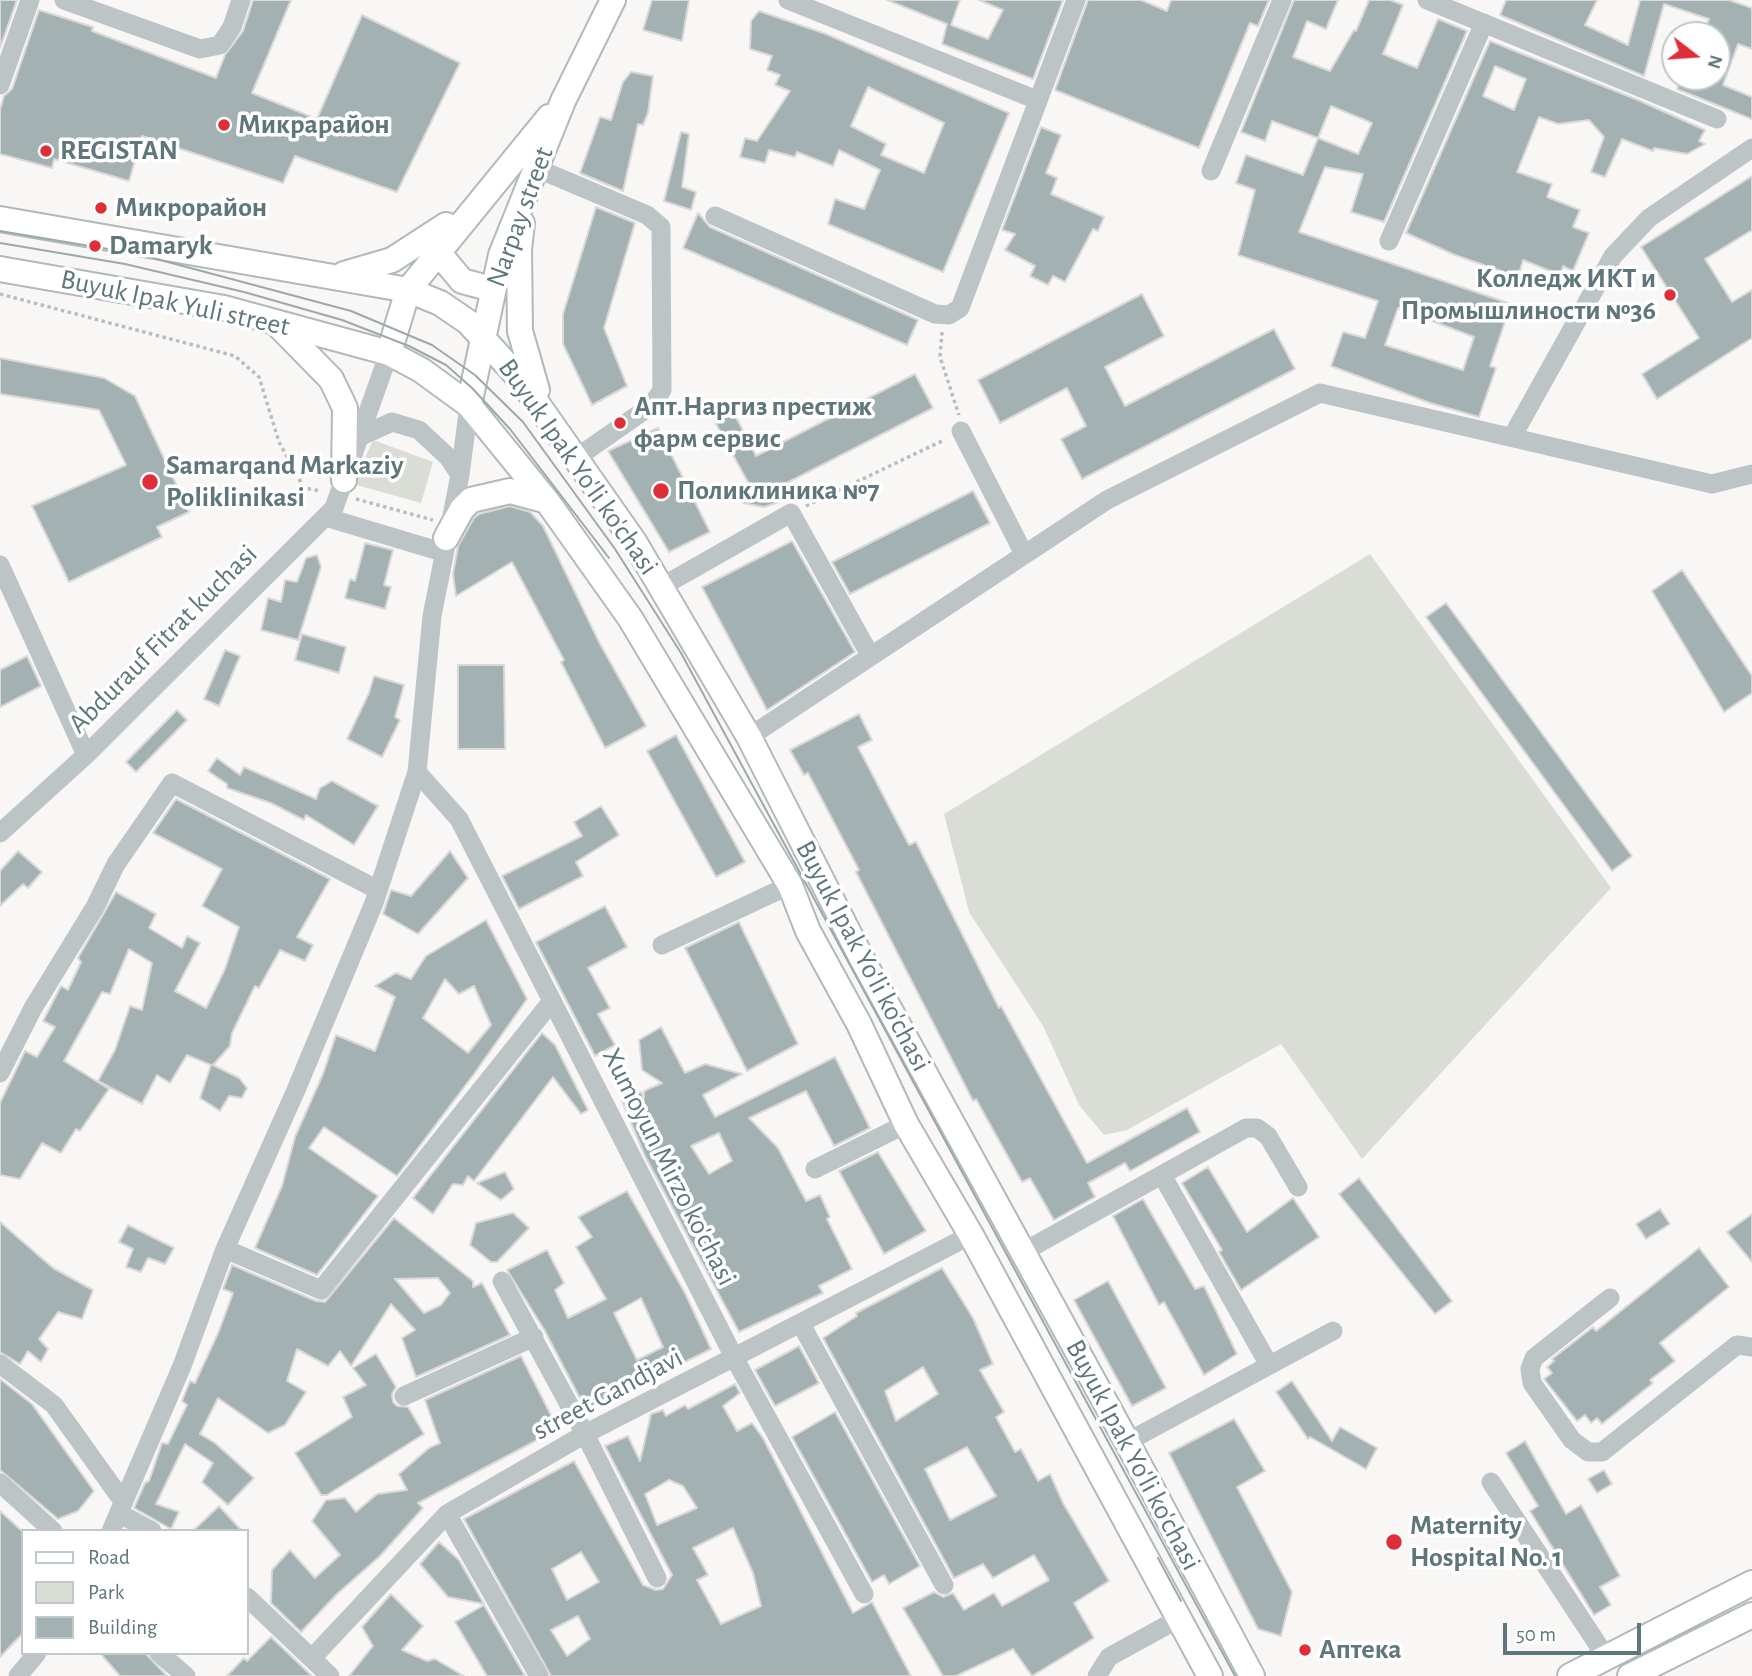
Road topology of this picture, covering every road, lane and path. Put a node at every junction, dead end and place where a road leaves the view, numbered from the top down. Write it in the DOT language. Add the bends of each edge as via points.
graph roads {
  1 [pos="30,0"];
  2 [pos="64,0"];
  3 [pos="241,0"];
  4 [pos="613,0"];
  5 [pos="788,0"];
  6 [pos="1076,0"];
  7 [pos="1282,0"];
  8 [pos="1427,0"];
  9 [pos="1484,23"];
  10 [pos="0,85"];
  11 [pos="1037,100"];
  12 [pos="563,101"];
  13 [pos="1717,119"];
  14 [pos="1752,148"];
  15 [pos="536,168"];
  16 [pos="1211,172"];
  17 [pos="526,192"];
  18 [pos="484,194"];
  19 [pos="715,216"];
  20 [pos="0,219"];
  21 [pos="1389,241"];
  22 [pos="437,251"];
  23 [pos="0,270"];
  24 [pos="333,276"];
  25 [pos="492,289"];
  26 [pos="408,290"];
  27 [pos="0,293"];
  28 [pos="949,315"];
  29 [pos="274,322"];
  30 [pos="482,336"];
  31 [pos="388,353"];
  32 [pos="468,405"];
  33 [pos="543,411"];
  34 [pos="961,431"];
  35 [pos="359,437"];
  36 [pos="1512,437"];
  37 [pos="576,458"];
  38 [pos="1752,474"];
  39 [pos="460,475"];
  40 [pos="342,487"];
  41 [pos="547,501"];
  42 [pos="791,513"];
  43 [pos="325,517"];
  44 [pos="446,538"];
  45 [pos="1024,555"];
  46 [pos="0,565"];
  47 [pos="661,586"];
  48 [pos="870,655"];
  49 [pos="749,737"];
  50 [pos="86,755"];
  51 [pos="417,772"];
  52 [pos="0,833"];
  53 [pos="790,885"];
  54 [pos="378,890"];
  55 [pos="662,945"];
  56 [pos="552,1001"];
  57 [pos="0,1073"];
  58 [pos="906,1124"];
  59 [pos="815,1170"];
  60 [pos="1162,1175"];
  61 [pos="1298,1187"];
  62 [pos="971,1235"];
  63 [pos="225,1249"];
  64 [pos="1023,1252"];
  65 [pos="502,1281"];
  66 [pos="1610,1298"];
  67 [pos="801,1324"];
  68 [pos="1333,1331"];
  69 [pos="534,1338"];
  70 [pos="1752,1347"];
  71 [pos="735,1359"];
  72 [pos="0,1364"];
  73 [pos="1269,1366"];
  74 [pos="404,1396"];
  75 [pos="586,1434"];
  76 [pos="1127,1442"];
  77 [pos="1491,1482"];
  78 [pos="0,1483"];
  79 [pos="447,1514"];
  80 [pos="118,1515"];
  81 [pos="51,1529"];
  82 [pos="148,1529"];
  83 [pos="657,1578"];
  84 [pos="1752,1583"];
  85 [pos="944,1585"];
  86 [pos="864,1594"];
  87 [pos="248,1598"];
  88 [pos="1752,1615"];
  89 [pos="1180,1618"];
  90 [pos="35,1655"];
  91 [pos="161,1655"];
  92 [pos="1606,1657"];
  93 [pos="312,1658"];
  94 [pos="18,1676"];
  95 [pos="186,1676"];
  96 [pos="330,1676"];
  97 [pos="539,1676"];
  98 [pos="1097,1676"];
  99 [pos="1210,1676"];
  100 [pos="1252,1676"];
  101 [pos="1570,1676"];
  102 [pos="1630,1676"];
  1 -- 10 [label="street"];
  2 -- 3 [label="street" via="200,49 219,44 232,27"];
  4 -- 12 [label="main road, Narpay street"];
  5 -- 11 [label="street"];
  6 -- 11 [label="street"];
  7 -- 16 [label="street"];
  8 -- 9 [label="street"];
  9 -- 13 [label="street"];
  9 -- 21 [label="street"];
  11 -- 28 [label="street" via="960,308"];
  12 -- 15 [label="main road, Narpay street"];
  12 -- 18 [label="main road, Narpay street"];
  14 -- 36 [label="street" via="1649,218 1613,256"];
  15 -- 17 [label="main road, Narpay street"];
  15 -- 37 [label="street" via="647,215 661,227 662,390 652,405"];
  17 -- 25 [label="main road, Narpay street"];
  17 -- 33 [label="main road" via="519,250 520,331"];
  18 -- 22 [label="main road, Narpay street"];
  18 -- 24 [label="main road" via="401,256"];
  19 -- 28 [label="street" via="935,313"];
  20 -- 24 [label="main road, Buyuk Ipak Yuli street"];
  22 -- 25 [label="main road" via="462,281"];
  22 -- 26 [label="main road, Narpay street"];
  23 -- 29 [label="main road, Buyuk Ipak Yuli street" via="224,308"];
  24 -- 26 [label="main road, Buyuk Ipak Yuli street"];
  25 -- 30 [label="main road, Narpay street"];
  26 -- 30 [label="main road, Buyuk Ipak Yo'li ko'chasi" via="440,303"];
  26 -- 31 [label="main road, Narpay street"];
  27 -- 40 [label="path" via="235,356 259,377 279,442 304,488"];
  28 -- 34 [label="path" via="939,338 940,357"];
  29 -- 31 [label="main road, Buyuk Ipak Yuli street"];
  29 -- 40 [label="main road" via="331,379 345,408"];
  30 -- 32 [label="main road, Narpay street"];
  30 -- 33 [label="main road, Buyuk Ipak Yo'li ko'chasi"];
  31 -- 32 [label="main road, Buyuk Ipak Yo'li ko'chasi" via="421,370"];
  31 -- 35 [label="street, Abdurauf Fitrat kuchasi"];
  32 -- 39 [label="street"];
  32 -- 41 [label="main road, Buyuk Ipak Yo'li ko'chasi"];
  33 -- 37 [label="main road, Buyuk Ipak Yo'li ko'chasi"];
  34 -- 42 [label="path"];
  34 -- 45 [label="street"];
  35 -- 39 [label="street" via="391,422 419,430"];
  35 -- 40 [label="street, Abdurauf Fitrat kuchasi"];
  36 -- 38 [label="street" via="1712,484"];
  36 -- 45 [label="street" via="1320,393 1107,500"];
  37 -- 47 [label="main road, Buyuk Ipak Yo'li ko'chasi"];
  39 -- 44 [label="street"];
  40 -- 43 [label="street, Abdurauf Fitrat kuchasi"];
  40 -- 44 [label="path"];
  41 -- 44 [label="main road" via="510,491 471,500"];
  41 -- 53 [label="main road, Buyuk Ipak Yo'li ko'chasi" via="630,618"];
  42 -- 47 [label="street"];
  42 -- 48 [label="street"];
  43 -- 44 [label="street"];
  43 -- 50 [label="street, Abdurauf Fitrat kuchasi"];
  44 -- 51 [label="street" via="432,616"];
  45 -- 48 [label="street"];
  46 -- 50 [label="street"];
  47 -- 49 [label="main road, Buyuk Ipak Yo'li ko'chasi"];
  48 -- 49 [label="street"];
  49 -- 64 [label="main road, Buyuk Ipak Yo'li ko'chasi" via="861,957"];
  50 -- 52 [label="street, Abdurauf Fitrat kuchasi"];
  51 -- 54 [label="street"];
  51 -- 56 [label="street, Xumoyun Mirzo ko'chasi" via="459,819"];
  53 -- 55 [label="street"];
  53 -- 58 [label="main road, Buyuk Ipak Yo'li ko'chasi" via="808,931"];
  54 -- 57 [label="street" via="172,783 116,864"];
  54 -- 63 [label="street"];
  56 -- 63 [label="street" via="321,1290"];
  56 -- 71 [label="street, Xumoyun Mirzo ko'chasi"];
  58 -- 59 [label="street"];
  58 -- 62 [label="main road, Buyuk Ipak Yo'li ko'chasi"];
  60 -- 61 [label="street" via="1246,1128 1257,1128 1268,1136"];
  60 -- 64 [label="street"];
  60 -- 73 [label="street"];
  62 -- 67 [label="street, street Gandjavi"];
  62 -- 89 [label="main road, Buyuk Ipak Yo'li ko'chasi"];
  63 -- 80 [label="street" via="182,1366"];
  64 -- 76 [label="main road, Buyuk Ipak Yo'li ko'chasi"];
  65 -- 69 [label="street"];
  66 -- 70 [label="street" via="1534,1358 1530,1369 1532,1383 1572,1440 1588,1452 1602,1452 1737,1345"];
  67 -- 71 [label="street, street Gandjavi"];
  67 -- 85 [label="street"];
  68 -- 73 [label="street"];
  69 -- 74 [label="street"];
  69 -- 75 [label="street"];
  71 -- 75 [label="street, street Gandjavi"];
  71 -- 86 [label="street, Xumoyun Mirzo ko'chasi"];
  72 -- 80 [label="street" via="54,1405"];
  73 -- 76 [label="street"];
  75 -- 79 [label="street, street Gandjavi"];
  75 -- 83 [label="street"];
  76 -- 100 [label="main road, Buyuk Ipak Yo'li ko'chasi"];
  77 -- 92 [label="street"];
  78 -- 81 [label="street"];
  79 -- 93 [label="street, street Gandjavi"];
  79 -- 97 [label="street"];
  80 -- 82 [label="street"];
  84 -- 92 [label="main road"];
  87 -- 93 [label="street"];
  88 -- 102 [label="main road"];
  89 -- 98 [label="street" via="1109,1657"];
  89 -- 99 [label="main road, Buyuk Ipak Yo'li ko'chasi"];
  90 -- 94 [label="street"];
  91 -- 95 [label="street"];
  92 -- 101 [label="main road"];
  93 -- 96 [label="street"];
}
